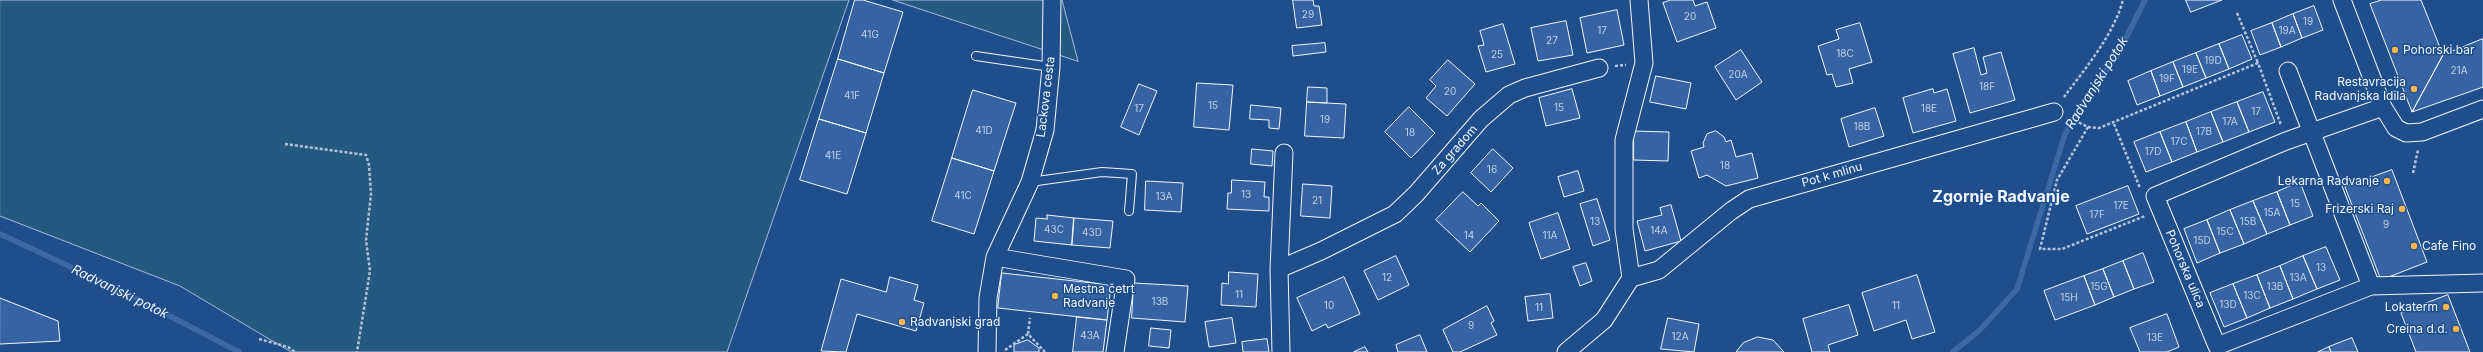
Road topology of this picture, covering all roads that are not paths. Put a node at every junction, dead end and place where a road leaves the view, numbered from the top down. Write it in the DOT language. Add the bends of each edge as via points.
graph roads {
  1 [pos="1052,0"];
  2 [pos="1640,0"];
  3 [pos="2342,0"];
  4 [pos="976,56"];
  5 [pos="1051,67"];
  6 [pos="1599,68"];
  7 [pos="2288,70"];
  8 [pos="2383,107"];
  9 [pos="2483,109"];
  10 [pos="2054,112"];
  11 [pos="2312,132"];
  12 [pos="1284,153"];
  13 [pos="1030,182"];
  14 [pos="1129,211"];
  15 [pos="995,257"];
  16 [pos="1279,269"];
  17 [pos="1631,278"];
  18 [pos="2483,282"];
  19 [pos="2371,286"];
  20 [pos="995,351"];
  21 [pos="1115,352"];
  22 [pos="1281,352"];
  23 [pos="1566,352"];
  1 -- 5 [label="street, Lackova cesta"];
  2 -- 17 [label="street" via="1644,63 1624,140 1624,229"];
  3 -- 8 [label="street"];
  4 -- 5 [label="lane"];
  5 -- 13 [label="street, Lackova cesta" via="1045,130"];
  6 -- 16 [label="street, Za gradom" via="1525,88 1509,95 1481,119 1416,194 1395,214"];
  7 -- 11 [label="street"];
  8 -- 9 [label="street" via="2396,128 2406,133 2422,132"];
  8 -- 11 [label="street"];
  10 -- 17 [label="street, Pot k mlinu" via="1749,199 1659,270"];
  11 -- 19 [label="street"];
  11 -- 19 [label="street, Pohorska ulica" via="2286,141 2158,203 2217,346"];
  12 -- 16 [label="street"];
  13 -- 14 [label="lane" via="1102,172 1132,174"];
  13 -- 15 [label="street, Lackova cesta"];
  15 -- 20 [label="street, Lackova cesta" via="988,298"];
  15 -- 21 [label="street" via="1126,279"];
  16 -- 22 [label="street"];
  17 -- 23 [label="street" via="1604,320"];
  18 -- 19 [label="street, Pohorska ulica"];
}
